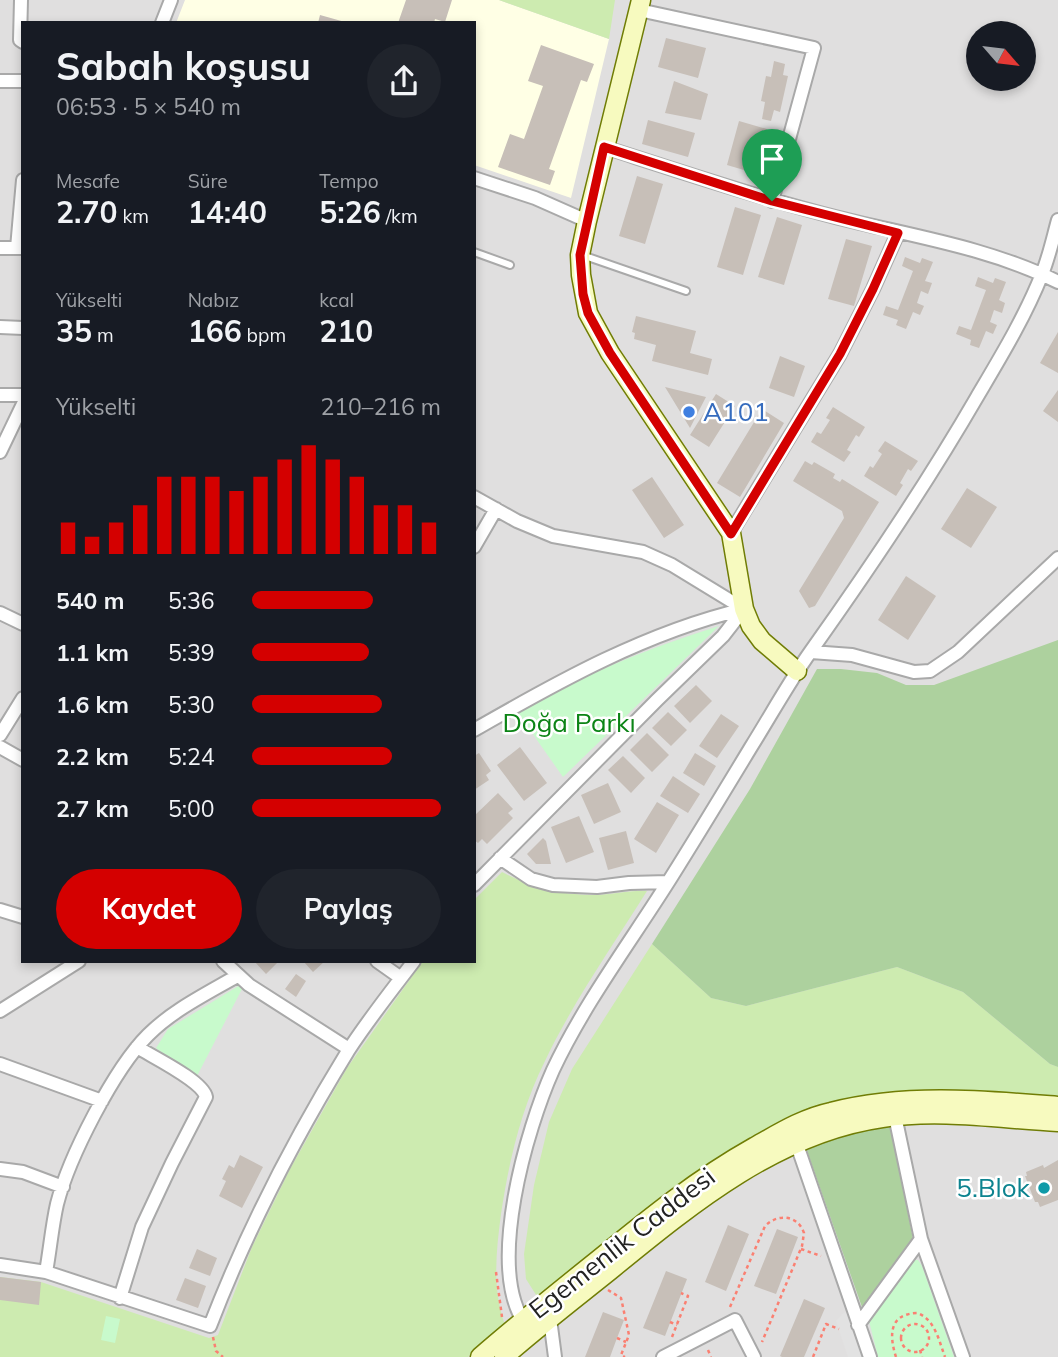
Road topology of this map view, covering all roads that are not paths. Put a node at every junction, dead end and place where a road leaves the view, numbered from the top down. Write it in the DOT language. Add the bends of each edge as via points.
graph roads {
  1 [pos="21,0"];
  2 [pos="171,0"];
  3 [pos="640,5"];
  4 [pos="163,21"];
  5 [pos="21,41"];
  6 [pos="0,81"];
  7 [pos="21,81"];
  8 [pos="604,147"];
  9 [pos="476,179"];
  10 [pos="772,201"];
  11 [pos="1058,220"];
  12 [pos="587,222"];
  13 [pos="21,225"];
  14 [pos="898,233"];
  15 [pos="0,248"];
  16 [pos="20,248"];
  17 [pos="476,254"];
  18 [pos="580,255"];
  19 [pos="510,265"];
  20 [pos="1042,274"];
  21 [pos="1058,282"];
  22 [pos="686,290"];
  23 [pos="0,327"];
  24 [pos="21,328"];
  25 [pos="0,395"];
  26 [pos="21,395"];
  27 [pos="21,408"];
  28 [pos="0,452"];
  29 [pos="476,498"];
  30 [pos="496,509"];
  31 [pos="731,534"];
  32 [pos="476,544"];
  33 [pos="1058,558"];
  34 [pos="744,609"];
  35 [pos="0,613"];
  36 [pos="21,623"];
  37 [pos="811,652"];
  38 [pos="797,671"];
  39 [pos="21,701"];
  40 [pos="476,729"];
  41 [pos="0,735"];
  42 [pos="0,747"];
  43 [pos="21,759"];
  44 [pos="500,858"];
  45 [pos="668,882"];
  46 [pos="476,883"];
  47 [pos="0,910"];
  48 [pos="21,916"];
  49 [pos="76,963"];
  50 [pos="225,963"];
  51 [pos="380,963"];
  52 [pos="412,963"];
  53 [pos="237,976"];
  54 [pos="401,978"];
  55 [pos="2,1009"];
  56 [pos="137,1048"];
  57 [pos="349,1049"];
  58 [pos="0,1064"];
  59 [pos="102,1101"];
  60 [pos="1058,1106"];
  61 [pos="895,1116"];
  62 [pos="1058,1122"];
  63 [pos="796,1142"];
  64 [pos="0,1169"];
  65 [pos="63,1187"];
  66 [pos="921,1239"];
  67 [pos="0,1265"];
  68 [pos="46,1272"];
  69 [pos="120,1298"];
  70 [pos="550,1319"];
  71 [pos="858,1325"];
  72 [pos="527,1327"];
  73 [pos="758,1351"];
  74 [pos="480,1357"];
  75 [pos="504,1357"];
  76 [pos="555,1357"];
  77 [pos="663,1357"];
  78 [pos="870,1357"];
  79 [pos="963,1357"];
  1 -- 5 [label="street"];
  2 -- 4 [label="street"];
  3 -- 8 [label="main road"];
  3 -- 10 [label="street" via="814,48"];
  6 -- 7 [label="street"];
  8 -- 10 [label="street"];
  8 -- 12 [label="main road"];
  9 -- 12 [label="street"];
  10 -- 14 [label="street"];
  11 -- 20 [label="street"];
  12 -- 18 [label="main road"];
  13 -- 16 [label="street"];
  14 -- 20 [label="street"];
  14 -- 31 [label="street" via="840,354"];
  15 -- 16 [label="street"];
  17 -- 19 [label="lane"];
  18 -- 22 [label="lane"];
  18 -- 31 [label="main road" via="588,313"];
  20 -- 21 [label="street"];
  20 -- 37 [label="street" via="1003,353 933,473"];
  23 -- 24 [label="street"];
  25 -- 26 [label="street"];
  27 -- 28 [label="street"];
  29 -- 30 [label="street"];
  30 -- 32 [label="street"];
  30 -- 34 [label="street" via="553,536 643,552"];
  31 -- 34 [label="main road"];
  33 -- 37 [label="street" via="958,652 930,671 914,672 852,655"];
  34 -- 38 [label="main road" via="762,641"];
  34 -- 40 [label="street" via="715,616 576,672"];
  34 -- 44 [label="street" via="723,636"];
  35 -- 36 [label="street"];
  37 -- 38 [label="street"];
  38 -- 45 [label="street"];
  39 -- 41 [label="street"];
  42 -- 43 [label="street"];
  44 -- 45 [label="street" via="531,879 553,885"];
  44 -- 46 [label="street"];
  45 -- 72 [label="street" via="575,1029 537,1110 517,1189 507,1262 510,1289"];
  47 -- 48 [label="street"];
  49 -- 55 [label="street"];
  50 -- 53 [label="street"];
  51 -- 54 [label="street"];
  52 -- 54 [label="street"];
  53 -- 56 [label="street" via="169,1017"];
  53 -- 57 [label="street"];
  54 -- 57 [label="street"];
  56 -- 59 [label="street"];
  56 -- 69 [label="street" via="195,1083 206,1097 142,1227"];
  57 -- 69 [label="street" via="250,1229 211,1326"];
  58 -- 59 [label="street"];
  59 -- 65 [label="street"];
  60 -- 72 [label="main road, Egemenlik Caddesi" via="914,1099 856,1106 805,1120 679,1194"];
  61 -- 62 [label="main road, Egemenlik Caddesi"];
  61 -- 63 [label="main road, Egemenlik Caddesi" via="832,1128"];
  61 -- 66 [label="street"];
  63 -- 70 [label="main road, Egemenlik Caddesi" via="690,1206"];
  63 -- 71 [label="street"];
  64 -- 65 [label="street"];
  65 -- 68 [label="street"];
  66 -- 71 [label="street"];
  66 -- 79 [label="street"];
  67 -- 68 [label="street"];
  68 -- 69 [label="street"];
  70 -- 72 [label="main road, Egemenlik Caddesi"];
  70 -- 76 [label="street"];
  71 -- 78 [label="street"];
  72 -- 74 [label="main road, Egemenlik Caddesi"];
  72 -- 75 [label="main road, Egemenlik Caddesi"];
  73 -- 77 [label="street" via="735,1320"];
}
